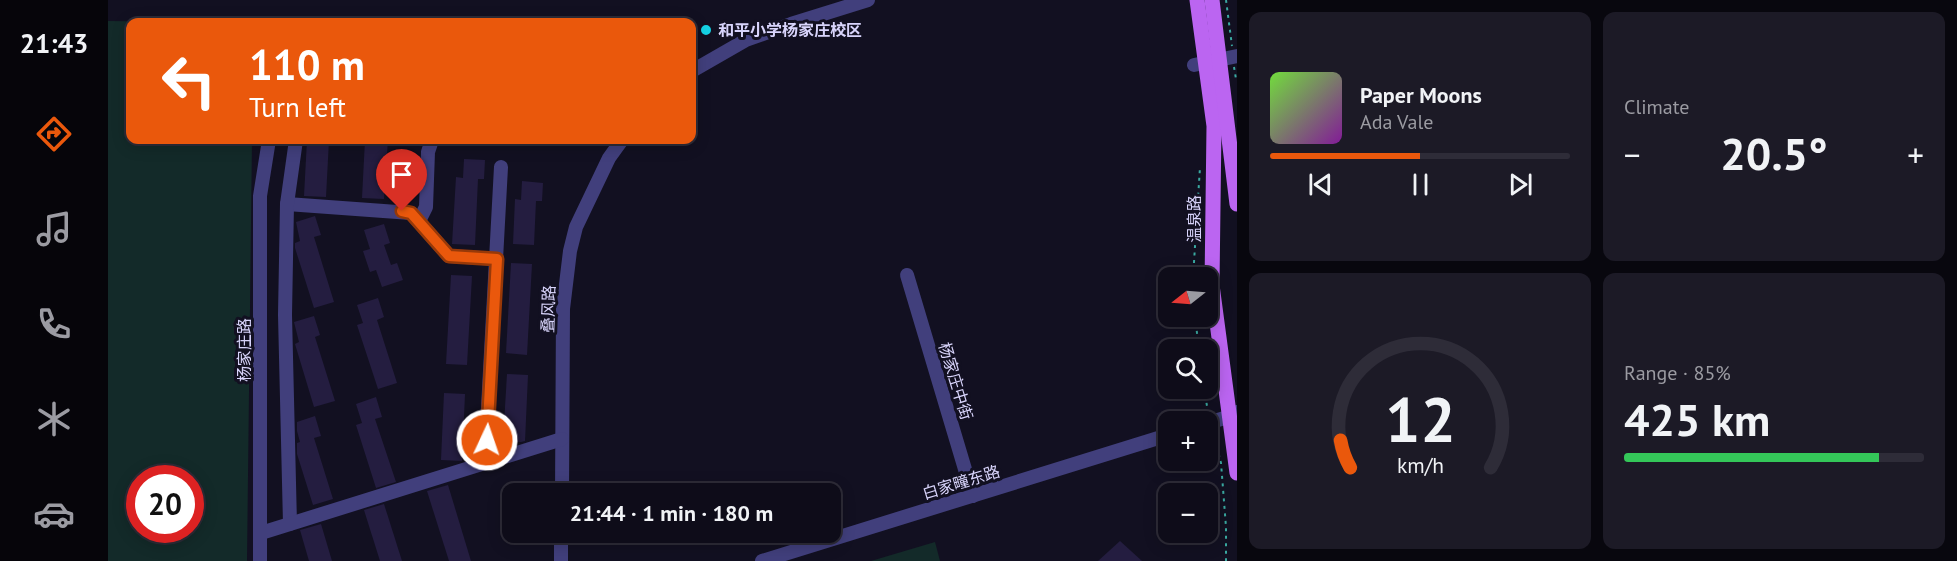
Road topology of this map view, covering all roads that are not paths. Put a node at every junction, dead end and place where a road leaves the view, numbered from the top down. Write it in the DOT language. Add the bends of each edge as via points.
graph roads {
  1 [pos="868,0"];
  2 [pos="1197,0"];
  3 [pos="1212,0"];
  4 [pos="1237,56"];
  5 [pos="1206,63"];
  6 [pos="696,69"];
  7 [pos="269,144"];
  8 [pos="295,144"];
  9 [pos="431,144"];
  10 [pos="619,144"];
  11 [pos="501,167"];
  12 [pos="287,204"];
  13 [pos="1237,204"];
  14 [pos="419,221"];
  15 [pos="497,259"];
  16 [pos="907,275"];
  17 [pos="1234,414"];
  18 [pos="1218,420"];
  19 [pos="1158,438"];
  20 [pos="562,439"];
  21 [pos="485,463"];
  22 [pos="1237,473"];
  23 [pos="562,483"];
  24 [pos="973,496"];
  25 [pos="290,524"];
  26 [pos="261,534"];
  27 [pos="561,543"];
  28 [pos="260,561"];
  29 [pos="561,561"];
  30 [pos="762,561"];
  1 -- 6 [label="street" via="746,40"];
  2 -- 5 [label="main road, 温泉路"];
  3 -- 5 [label="main road, 温泉路"];
  4 -- 5 [label="street"];
  5 -- 13 [label="main road, 温泉路"];
  5 -- 17 [label="main road, 温泉路" via="1214,126 1212,285 1218,341"];
  7 -- 26 [label="street, 杨家庄路" via="260,196"];
  8 -- 12 [label="street"];
  9 -- 14 [label="street" via="426,207"];
  10 -- 20 [label="street, 叠风路" via="576,227 565,276"];
  11 -- 15 [label="street"];
  12 -- 14 [label="street" via="402,211"];
  12 -- 25 [label="street" via="285,315"];
  14 -- 15 [label="street" via="449,256"];
  15 -- 21 [label="street"];
  16 -- 24 [label="street, 杨家庄中街"];
  17 -- 18 [label="street"];
  17 -- 22 [label="main road, 温泉路"];
  19 -- 24 [label="street, 白家疃东路"];
  20 -- 21 [label="street"];
  20 -- 23 [label="street, 叠风路"];
  21 -- 25 [label="street"];
  24 -- 30 [label="street, 白家疃东路"];
  25 -- 26 [label="street"];
  26 -- 28 [label="street, 杨家庄路"];
  27 -- 29 [label="street"];
}
